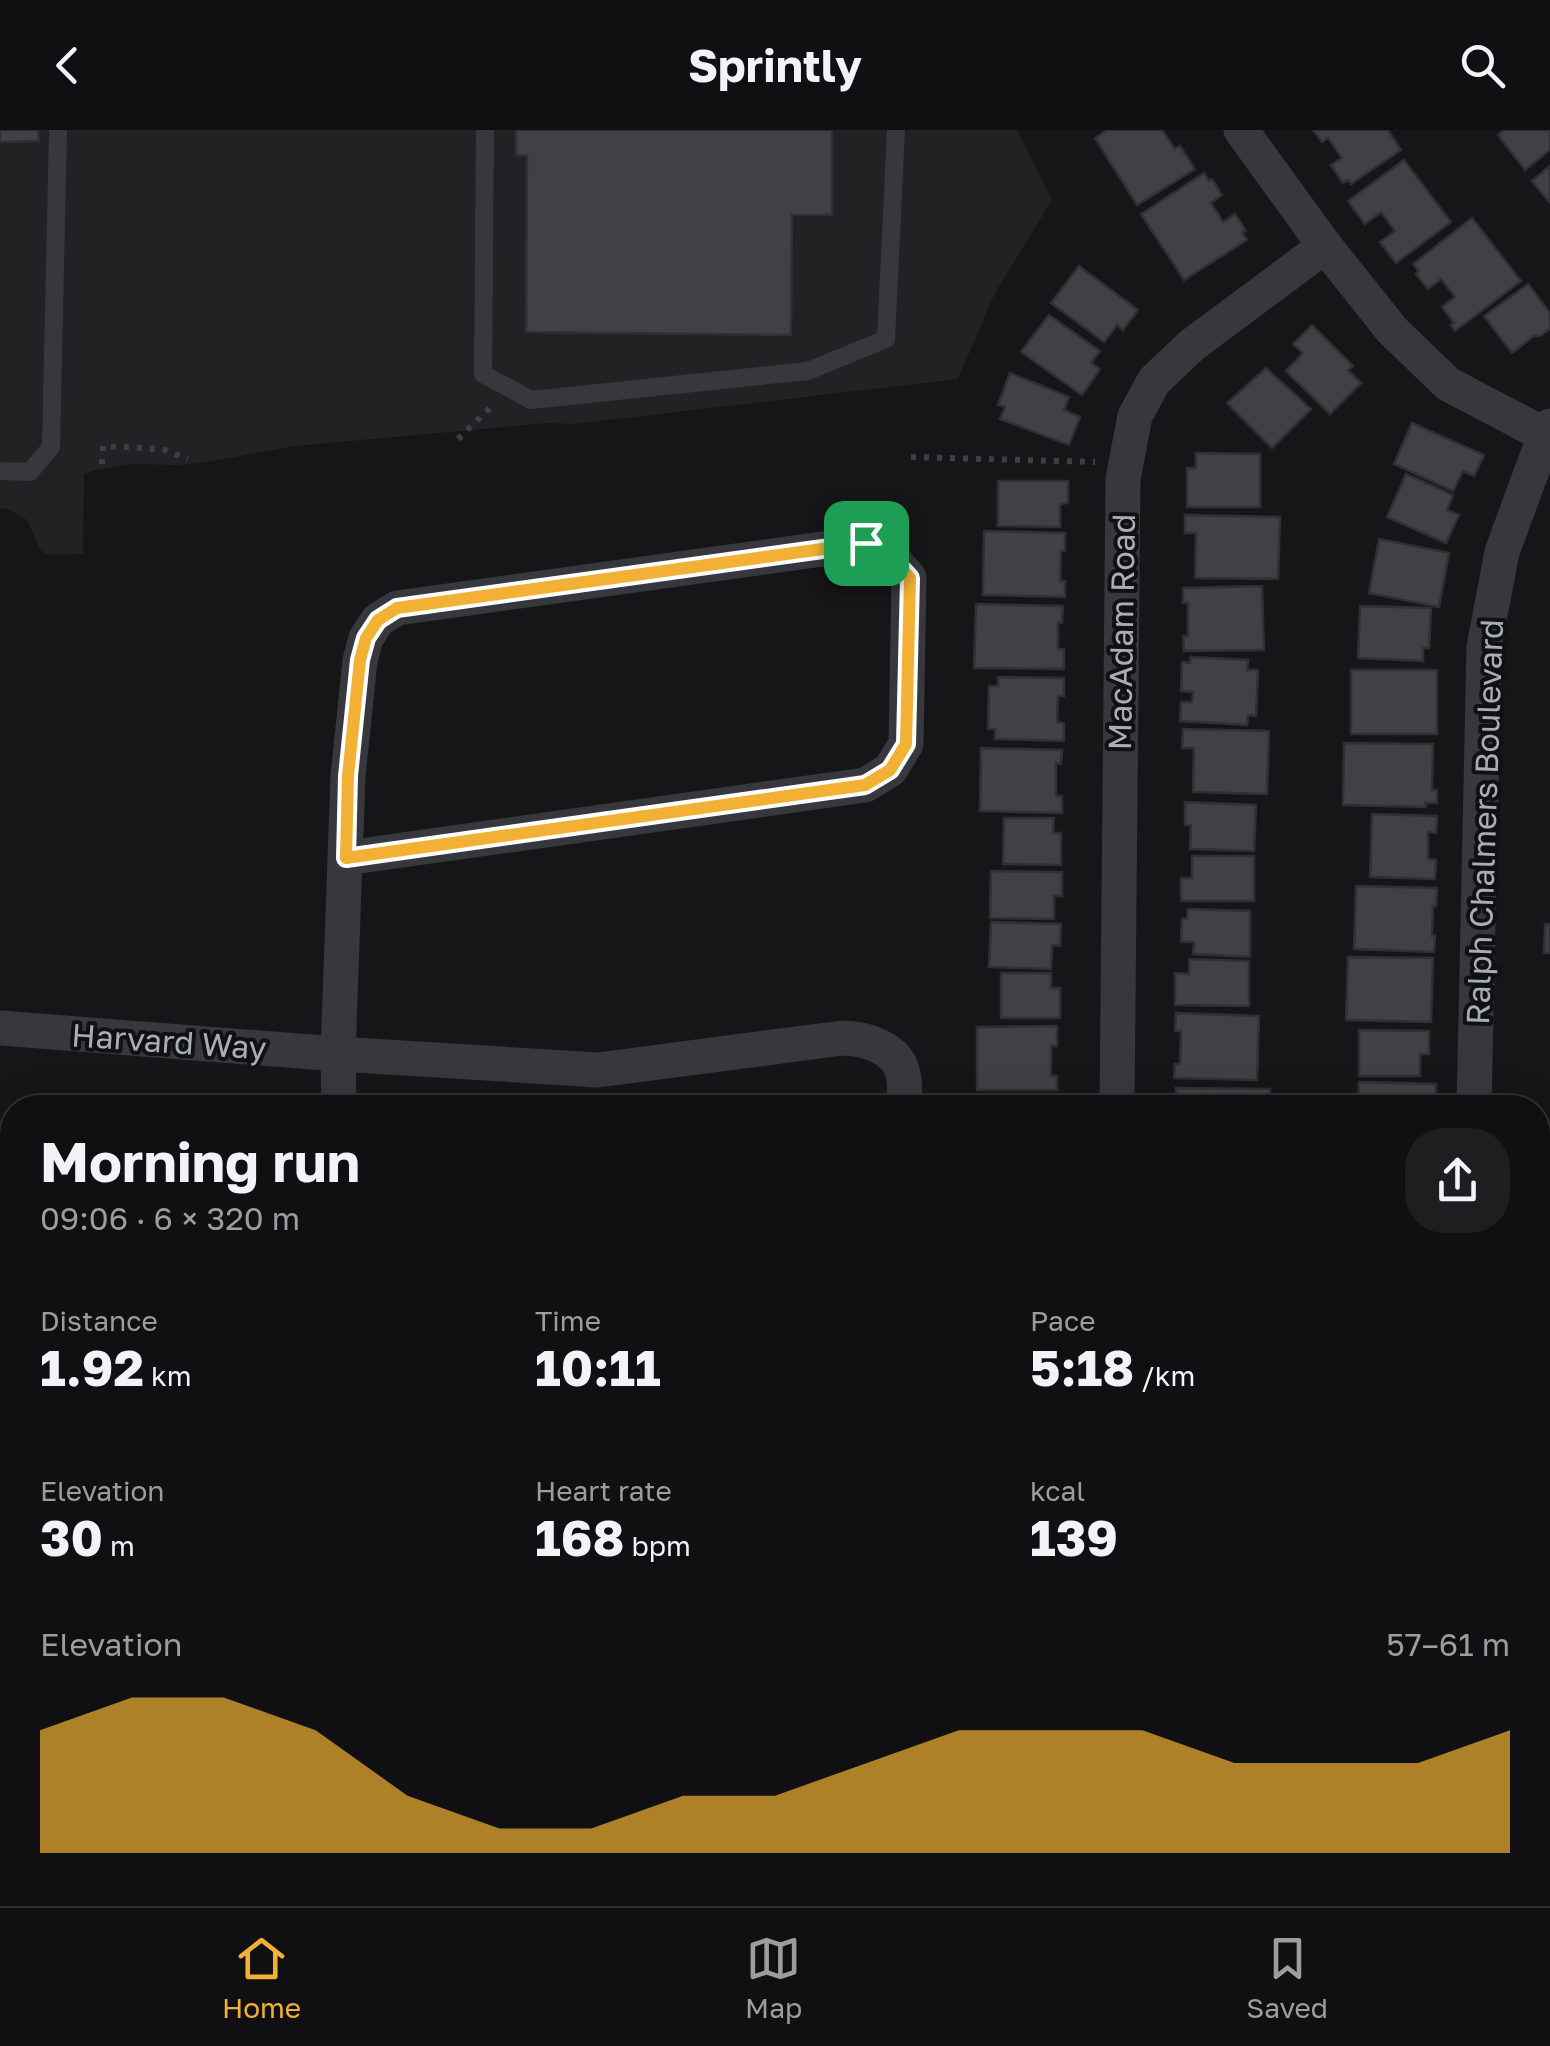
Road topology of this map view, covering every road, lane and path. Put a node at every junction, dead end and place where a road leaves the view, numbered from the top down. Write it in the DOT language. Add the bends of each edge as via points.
graph roads {
  1 [pos="58,130"];
  2 [pos="485,130"];
  3 [pos="896,130"];
  4 [pos="1242,130"];
  5 [pos="1326,246"];
  6 [pos="510,388"];
  7 [pos="1547,431"];
  8 [pos="458,439"];
  9 [pos="911,457"];
  10 [pos="188,459"];
  11 [pos="1126,462"];
  12 [pos="102,464"];
  13 [pos="0,471"];
  14 [pos="346,858"];
  15 [pos="0,1028"];
  16 [pos="338,1054"];
  17 [pos="339,1095"];
  18 [pos="904,1095"];
  19 [pos="1117,1095"];
  20 [pos="1474,1095"];
  1 -- 13 [label="lane" via="51,448 30,472"];
  2 -- 6 [label="lane" via="482,374"];
  3 -- 6 [label="lane" via="886,338 808,371 532,400"];
  4 -- 5 [label="street"];
  5 -- 7 [label="street" via="1392,330 1448,384"];
  5 -- 11 [label="street, MacAdam Road" via="1154,381 1135,416"];
  6 -- 8 [label="path"];
  7 -- 20 [label="street, Ralph Chalmers Boulevard" via="1502,552 1484,647"];
  9 -- 11 [label="path"];
  10 -- 12 [label="path" via="162,449 103,446"];
  11 -- 19 [label="street, MacAdam Road"];
  14 -- 14 [label="street" via="865,785 890,770 906,744 910,578 866,543 397,608 378,620 360,660"];
  14 -- 16 [label="street"];
  15 -- 16 [label="street, Harvard Way"];
  16 -- 17 [label="street"];
  16 -- 18 [label="street, Harvard Way" via="598,1070 858,1038 899,1062"];
}
